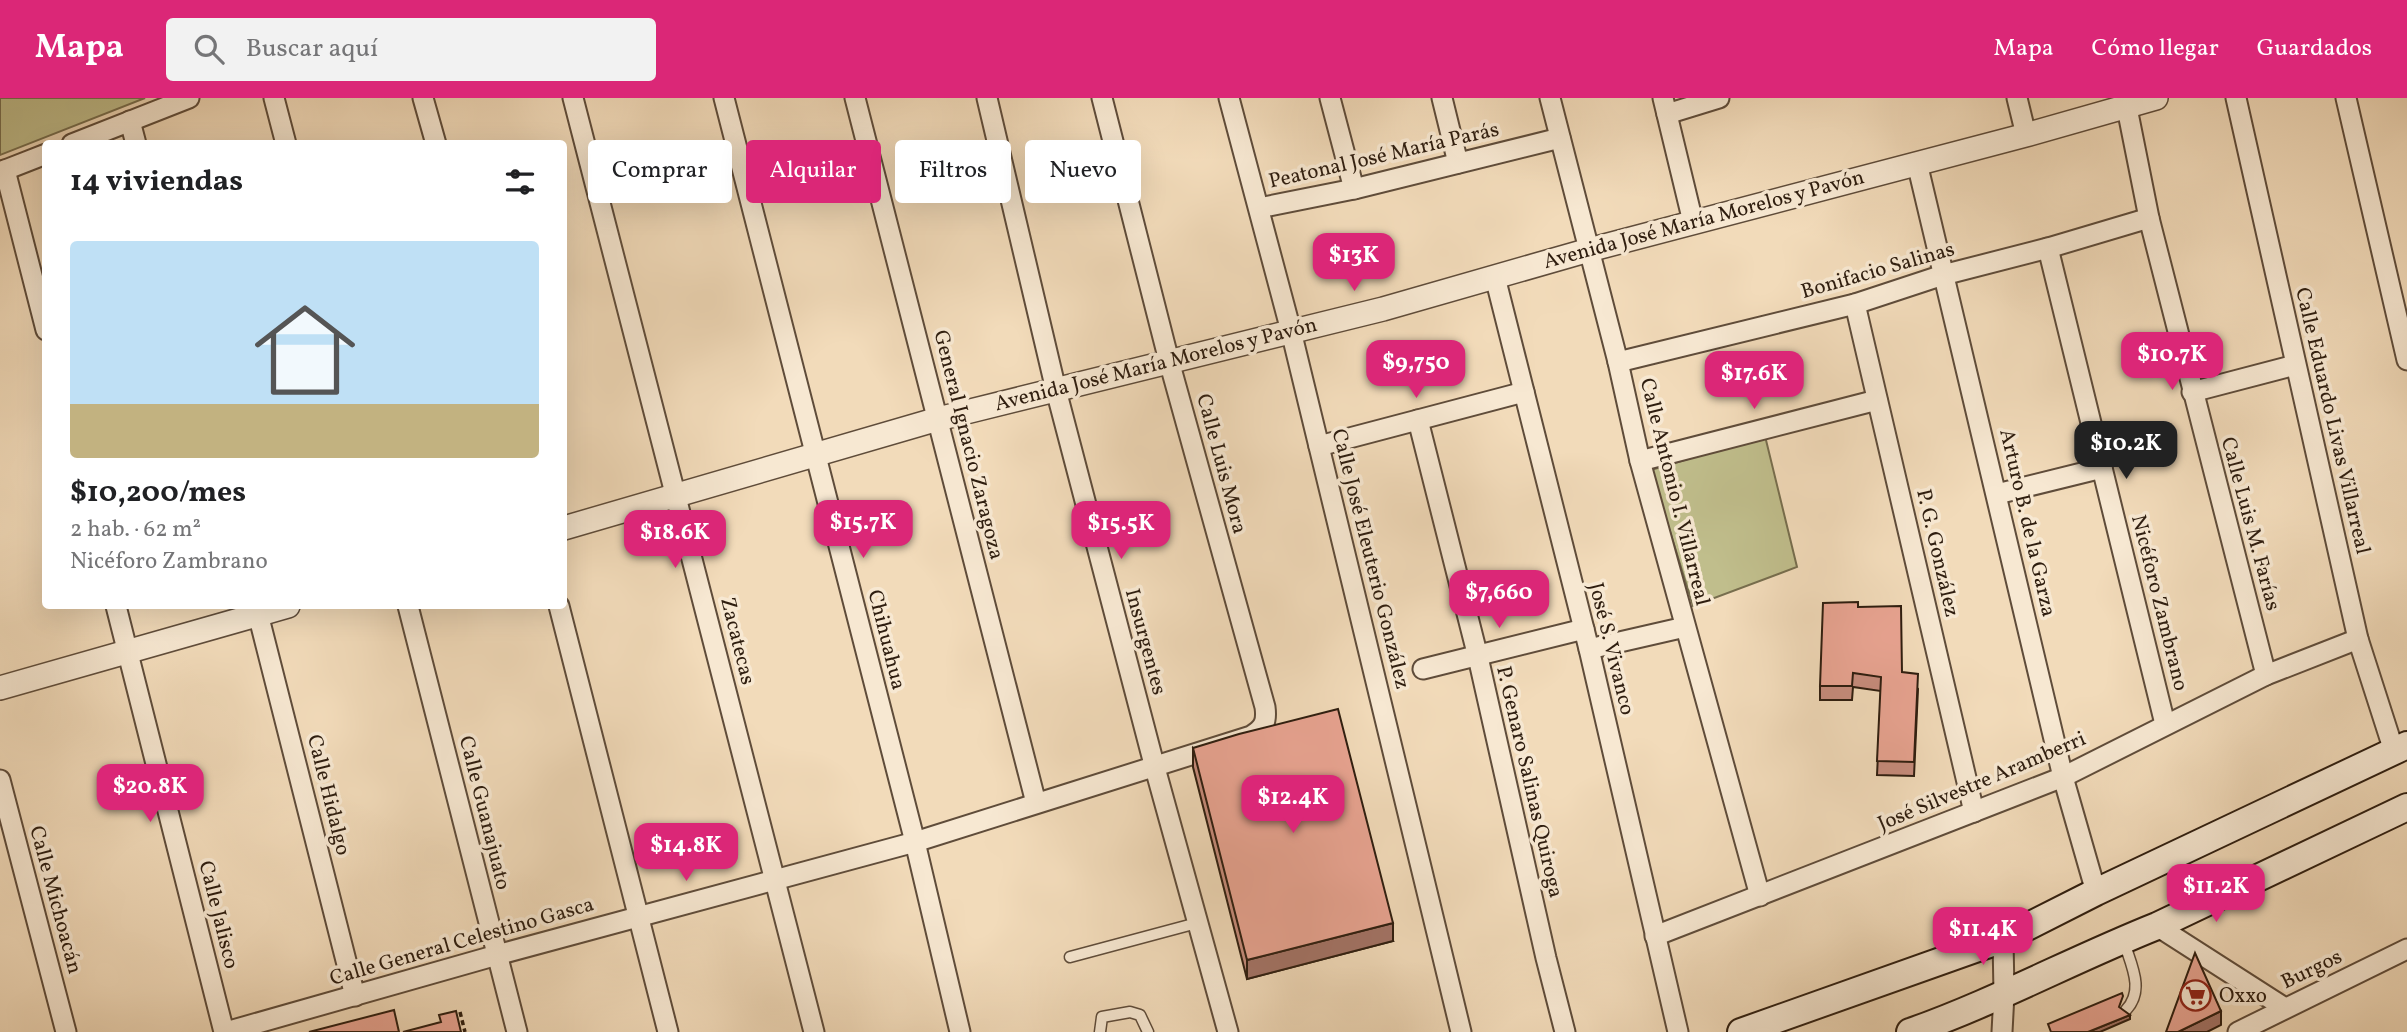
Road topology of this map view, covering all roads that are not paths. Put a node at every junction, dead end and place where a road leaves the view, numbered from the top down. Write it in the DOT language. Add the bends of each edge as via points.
graph roads {
  1 [pos="189,98"];
  2 [pos="274,98"];
  3 [pos="424,98"];
  4 [pos="573,98"];
  5 [pos="724,98"];
  6 [pos="855,98"];
  7 [pos="987,98"];
  8 [pos="1102,98"];
  9 [pos="1229,98"];
  10 [pos="1330,98"];
  11 [pos="1441,98"];
  12 [pos="1550,98"];
  13 [pos="1719,98"];
  14 [pos="2017,98"];
  15 [pos="2156,98"];
  16 [pos="2236,98"];
  17 [pos="2346,98"];
  18 [pos="2125,102"];
  19 [pos="1665,106"];
  20 [pos="130,121"];
  21 [pos="2026,135"];
  22 [pos="1560,138"];
  23 [pos="82,140"];
  24 [pos="135,140"];
  25 [pos="285,140"];
  26 [pos="435,140"];
  27 [pos="42,156"];
  28 [pos="1458,163"];
  29 [pos="1917,163"];
  30 [pos="2,171"];
  31 [pos="1354,189"];
  32 [pos="1259,208"];
  33 [pos="2149,218"];
  34 [pos="1693,222"];
  35 [pos="2048,248"];
  36 [pos="1589,250"];
  37 [pos="1943,275"];
  38 [pos="1494,277"];
  39 [pos="1855,304"];
  40 [pos="42,316"];
  41 [pos="1292,331"];
  42 [pos="1169,360"];
  43 [pos="2407,360"];
  44 [pos="1618,362"];
  45 [pos="2295,365"];
  46 [pos="1055,390"];
  47 [pos="1524,392"];
  48 [pos="2192,392"];
  49 [pos="1877,400"];
  50 [pos="938,419"];
  51 [pos="1418,420"];
  52 [pos="1319,446"];
  53 [pos="815,457"];
  54 [pos="1640,460"];
  55 [pos="2102,468"];
  56 [pos="1997,494"];
  57 [pos="677,495"];
  58 [pos="567,527"];
  59 [pos="117,609"];
  60 [pos="409,609"];
  61 [pos="560,609"];
  62 [pos="257,610"];
  63 [pos="1685,627"];
  64 [pos="1584,629"];
  65 [pos="2358,639"];
  66 [pos="1589,649"];
  67 [pos="127,650"];
  68 [pos="1478,657"];
  69 [pos="1423,669"];
  70 [pos="2266,675"];
  71 [pos="0,688"];
  72 [pos="1267,720"];
  73 [pos="2165,724"];
  74 [pos="2400,748"];
  75 [pos="1155,768"];
  76 [pos="2063,777"];
  77 [pos="0,780"];
  78 [pos="1036,803"];
  79 [pos="2407,807"];
  80 [pos="1974,812"];
  81 [pos="915,842"];
  82 [pos="774,880"];
  83 [pos="2096,892"];
  84 [pos="1760,896"];
  85 [pos="637,917"];
  86 [pos="1197,923"];
  87 [pos="2157,926"];
  88 [pos="1655,936"];
  89 [pos="2003,939"];
  90 [pos="2124,940"];
  91 [pos="2407,948"];
  92 [pos="498,956"];
  93 [pos="1070,957"];
  94 [pos="2004,995"];
  95 [pos="355,996"];
  96 [pos="2285,1008"];
  97 [pos="2126,1010"];
  98 [pos="66,1032"];
  99 [pos="225,1032"];
  100 [pos="517,1032"];
  101 [pos="667,1032"];
  102 [pos="814,1032"];
  103 [pos="960,1032"];
  104 [pos="1100,1032"];
  105 [pos="1148,1032"];
  106 [pos="1228,1032"];
  107 [pos="1461,1032"];
  108 [pos="1565,1032"];
  109 [pos="1678,1032"];
  110 [pos="1741,1032"];
  111 [pos="1910,1032"];
  112 [pos="2002,1032"];
  113 [pos="2238,1032"];
  1 -- 20 [label="street"];
  2 -- 25 [label="street"];
  3 -- 26 [label="street"];
  4 -- 57 [label="street, Zacatecas"];
  5 -- 53 [label="street, Chihuahua"];
  6 -- 50 [label="street, General Ignacio Zaragoza"];
  7 -- 46 [label="street, Insurgentes"];
  8 -- 42 [label="street, Calle Luis Mora"];
  9 -- 32 [label="street, Calle José Eleuterio González"];
  10 -- 31 [label="street"];
  11 -- 28 [label="street"];
  12 -- 22 [label="street, Calle Antonio I. Villarreal"];
  13 -- 19 [label="street"];
  14 -- 21 [label="street"];
  15 -- 18 [label="street, Avenida José María Morelos y Pavón"];
  16 -- 45 [label="street, Calle Eduardo Livas Villarreal"];
  17 -- 43 [label="street"];
  18 -- 21 [label="street, Avenida José María Morelos y Pavón"];
  18 -- 33 [label="street, Calle Luis M. Farías"];
  19 -- 34 [label="street"];
  20 -- 23 [label="street"];
  20 -- 24 [label="street"];
  21 -- 29 [label="street, Avenida José María Morelos y Pavón"];
  22 -- 28 [label="street, Peatonal José María Parás"];
  22 -- 36 [label="street, Calle Antonio I. Villarreal"];
  27 -- 30 [label="street"];
  28 -- 31 [label="street, Peatonal José María Parás"];
  29 -- 34 [label="street, Avenida José María Morelos y Pavón"];
  29 -- 37 [label="street, Arturo B. de la Garza"];
  30 -- 40 [label="street"];
  31 -- 32 [label="street, Peatonal José María Parás"];
  32 -- 41 [label="street, Calle José Eleuterio González"];
  33 -- 35 [label="street, Bonifacio Salinas"];
  33 -- 48 [label="street, Calle Luis M. Farías"];
  34 -- 36 [label="street, Avenida José María Morelos y Pavón"];
  35 -- 37 [label="street, Bonifacio Salinas"];
  35 -- 55 [label="street, Nicéforo Zambrano"];
  36 -- 38 [label="street, Avenida José María Morelos y Pavón"];
  36 -- 44 [label="street, Calle Antonio I. Villarreal"];
  37 -- 39 [label="street, Bonifacio Salinas"];
  37 -- 56 [label="street, Arturo B. de la Garza"];
  38 -- 41 [label="street, Avenida José María Morelos y Pavón"];
  38 -- 47 [label="street, José S. Vivanco"];
  39 -- 44 [label="street, Bonifacio Salinas"];
  39 -- 49 [label="street, P. G. González"];
  41 -- 42 [label="street, Avenida José María Morelos y Pavón"];
  41 -- 52 [label="street, Calle José Eleuterio González"];
  42 -- 46 [label="street, Avenida José María Morelos y Pavón"];
  42 -- 72 [label="street, Calle Luis Mora"];
  44 -- 54 [label="street, Calle Antonio I. Villarreal"];
  45 -- 48 [label="street"];
  45 -- 65 [label="street, Calle Eduardo Livas Villarreal"];
  46 -- 50 [label="street, Avenida José María Morelos y Pavón"];
  46 -- 75 [label="street, Insurgentes"];
  47 -- 51 [label="street"];
  47 -- 64 [label="street, José S. Vivanco"];
  48 -- 70 [label="street, Calle Luis M. Farías"];
  49 -- 54 [label="street"];
  49 -- 80 [label="street, P. G. González"];
  50 -- 53 [label="street, Avenida José María Morelos y Pavón"];
  50 -- 78 [label="street, General Ignacio Zaragoza"];
  51 -- 52 [label="street"];
  51 -- 68 [label="street, P. Genaro Salinas Quiroga"];
  52 -- 107 [label="street, Calle José Eleuterio González"];
  53 -- 57 [label="street, Avenida José María Morelos y Pavón"];
  53 -- 81 [label="street, Chihuahua"];
  54 -- 63 [label="street, Calle Antonio I. Villarreal"];
  55 -- 56 [label="street"];
  55 -- 73 [label="street, Nicéforo Zambrano"];
  56 -- 76 [label="street, Arturo B. de la Garza"];
  57 -- 58 [label="street, Avenida José María Morelos y Pavón"];
  57 -- 82 [label="street, Zacatecas"];
  59 -- 67 [label="street, Calle Jalisco"];
  60 -- 92 [label="street, Calle Guanajuato"];
  61 -- 85 [label="street"];
  62 -- 67 [label="street"];
  62 -- 95 [label="street, Calle Hidalgo"];
  63 -- 66 [label="street"];
  63 -- 84 [label="street, Calle Antonio I. Villarreal"];
  64 -- 66 [label="street, José S. Vivanco"];
  64 -- 68 [label="street"];
  65 -- 70 [label="street, José Silvestre Aramberri"];
  65 -- 74 [label="street, Calle Eduardo Livas Villarreal"];
  66 -- 88 [label="street, José S. Vivanco"];
  67 -- 71 [label="street"];
  67 -- 99 [label="street, Calle Jalisco"];
  68 -- 69 [label="street"];
  68 -- 108 [label="street, P. Genaro Salinas Quiroga"];
  70 -- 73 [label="street, José Silvestre Aramberri"];
  72 -- 75 [label="street, Calle General Celestino Gasca" via="1251,736"];
  73 -- 76 [label="street, José Silvestre Aramberri"];
  74 -- 83 [label="main road"];
  75 -- 78 [label="street, Calle General Celestino Gasca"];
  75 -- 86 [label="street, Insurgentes"];
  76 -- 80 [label="street, José Silvestre Aramberri"];
  76 -- 83 [label="street, Arturo B. de la Garza"];
  77 -- 98 [label="street, Calle Michoacán"];
  78 -- 81 [label="street, Calle General Celestino Gasca"];
  79 -- 87 [label="main road"];
  80 -- 84 [label="street, José Silvestre Aramberri"];
  81 -- 82 [label="street, Calle General Celestino Gasca"];
  81 -- 103 [label="street, Chihuahua"];
  82 -- 85 [label="street, Calle General Celestino Gasca"];
  82 -- 102 [label="street, Zacatecas"];
  83 -- 89 [label="main road"];
  84 -- 88 [label="street, José Silvestre Aramberri"];
  85 -- 92 [label="street, Calle General Celestino Gasca"];
  85 -- 101 [label="street"];
  86 -- 93 [label="lane"];
  86 -- 106 [label="street, Insurgentes"];
  87 -- 90 [label="main road"];
  87 -- 96 [label="street"];
  88 -- 109 [label="street, José S. Vivanco"];
  89 -- 94 [label="street"];
  89 -- 110 [label="main road"];
  90 -- 94 [label="main road"];
  90 -- 97 [label="lane" via="2136,984 2136,995"];
  91 -- 96 [label="street, Burgos"];
  92 -- 95 [label="street, Calle General Celestino Gasca"];
  92 -- 100 [label="street, Calle Guanajuato"];
  94 -- 111 [label="main road"];
  94 -- 112 [label="street"];
  95 -- 99 [label="street, Calle General Celestino Gasca"];
  96 -- 113 [label="street, Burgos"];
  104 -- 105 [label="lane" via="1102,1017 1130,1012 1140,1015"];
}
